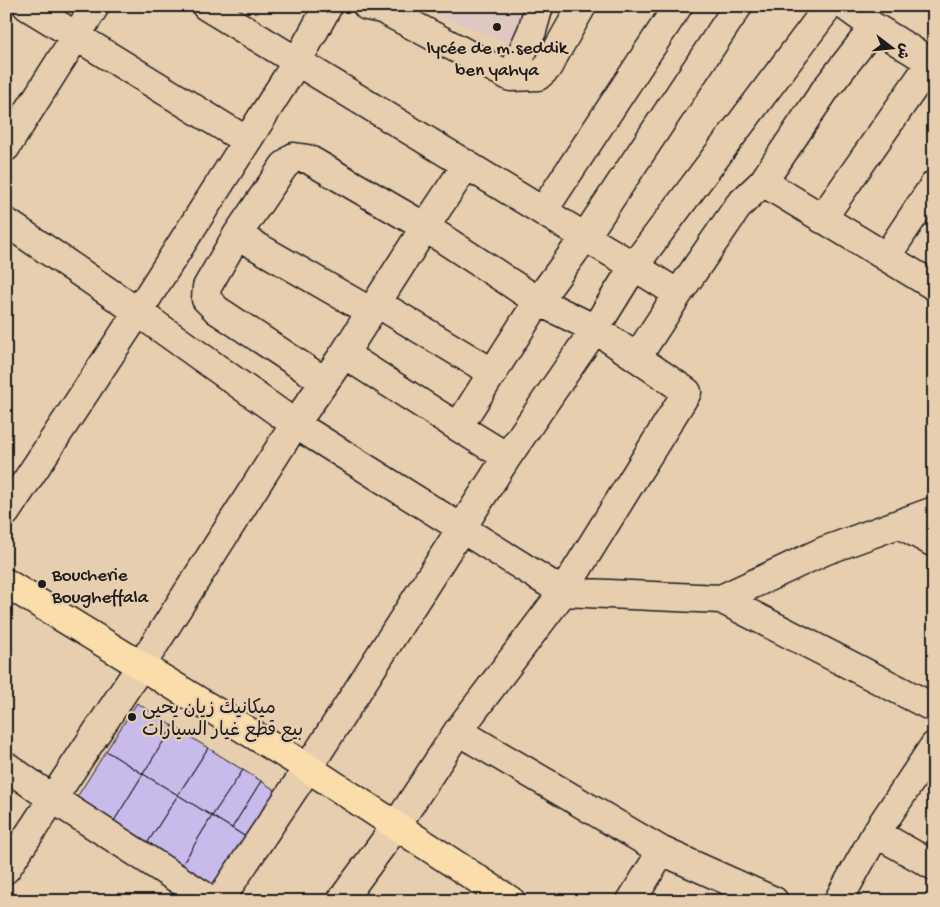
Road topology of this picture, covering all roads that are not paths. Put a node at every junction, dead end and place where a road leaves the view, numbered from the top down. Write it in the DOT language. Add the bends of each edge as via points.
graph roads {
  1 [pos="27,6"];
  2 [pos="96,6"];
  3 [pos="206,6"];
  4 [pos="328,6"];
  5 [pos="367,6"];
  6 [pos="539,6"];
  7 [pos="582,6"];
  8 [pos="678,6"];
  9 [pos="738,6"];
  10 [pos="829,6"];
  11 [pos="845,6"];
  12 [pos="874,27"];
  13 [pos="77,35"];
  14 [pos="298,60"];
  15 [pos="933,62"];
  16 [pos="511,77"];
  17 [pos="246,141"];
  18 [pos="6,147"];
  19 [pos="467,164"];
  20 [pos="763,182"];
  21 [pos="934,185"];
  22 [pos="543,212"];
  23 [pos="822,219"];
  24 [pos="6,222"];
  25 [pos="425,227"];
  26 [pos="237,235"];
  27 [pos="585,237"];
  28 [pos="886,257"];
  29 [pos="634,266"];
  30 [pos="934,286"];
  31 [pos="678,294"];
  32 [pos="538,301"];
  33 [pos="374,307"];
  34 [pos="138,312"];
  35 [pos="595,329"];
  36 [pos="344,354"];
  37 [pos="637,357"];
  38 [pos="493,372"];
  39 [pos="324,381"];
  40 [pos="295,424"];
  41 [pos="458,427"];
  42 [pos="507,456"];
  43 [pos="934,511"];
  44 [pos="6,512"];
  45 [pos="900,524"];
  46 [pos="464,528"];
  47 [pos="934,543"];
  48 [pos="6,583"];
  49 [pos="563,592"];
  50 [pos="721,598"];
  51 [pos="142,664"];
  52 [pos="934,708"];
  53 [pos="458,731"];
  54 [pos="934,746"];
  55 [pos="6,766"];
  56 [pos="308,768"];
  57 [pos="52,798"];
  58 [pos="396,826"];
  59 [pos="876,833"];
  60 [pos="662,851"];
  61 [pos="934,866"];
  62 [pos="6,869"];
  63 [pos="212,901"];
  64 [pos="220,901"];
  65 [pos="341,901"];
  66 [pos="511,901"];
  67 [pos="631,901"];
  68 [pos="774,901"];
  69 [pos="838,901"];
  1 -- 13 [label="street"];
  2 -- 13 [label="street"];
  3 -- 14 [label="street"];
  4 -- 14 [label="street"];
  5 -- 16 [label="street" via="382,9"];
  6 -- 16 [label="street" via="532,32"];
  7 -- 16 [label="street" via="547,68 538,76"];
  8 -- 22 [label="street"];
  9 -- 27 [label="street"];
  10 -- 29 [label="street"];
  11 -- 12 [label="street"];
  12 -- 15 [label="street"];
  12 -- 20 [label="street" via="825,90"];
  13 -- 17 [label="street"];
  13 -- 18 [label="street"];
  14 -- 17 [label="street"];
  14 -- 19 [label="street"];
  15 -- 23 [label="street"];
  17 -- 34 [label="street"];
  19 -- 22 [label="street"];
  19 -- 25 [label="street"];
  20 -- 23 [label="street"];
  20 -- 31 [label="street" via="739,205"];
  21 -- 28 [label="street"];
  22 -- 27 [label="street"];
  23 -- 28 [label="street"];
  24 -- 34 [label="street"];
  25 -- 26 [label="street" via="308,159 294,157 284,166"];
  25 -- 32 [label="street"];
  25 -- 33 [label="street"];
  26 -- 33 [label="street"];
  26 -- 39 [label="street" via="207,287 206,299"];
  27 -- 29 [label="street"];
  27 -- 32 [label="street"];
  28 -- 30 [label="street"];
  29 -- 31 [label="street"];
  29 -- 35 [label="street"];
  31 -- 37 [label="street"];
  32 -- 35 [label="street"];
  32 -- 38 [label="street"];
  33 -- 36 [label="street"];
  33 -- 38 [label="street"];
  34 -- 40 [label="street"];
  34 -- 44 [label="street"];
  35 -- 37 [label="street"];
  35 -- 42 [label="street"];
  36 -- 39 [label="street"];
  36 -- 41 [label="street"];
  37 -- 49 [label="street" via="687,392"];
  38 -- 41 [label="street"];
  39 -- 40 [label="street"];
  40 -- 46 [label="street"];
  40 -- 51 [label="street"];
  41 -- 42 [label="street"];
  42 -- 46 [label="street"];
  43 -- 45 [label="street"];
  45 -- 47 [label="street"];
  45 -- 50 [label="street" via="824,551"];
  46 -- 49 [label="street"];
  46 -- 56 [label="street"];
  48 -- 51 [label="main road"];
  49 -- 50 [label="street"];
  49 -- 53 [label="street"];
  50 -- 52 [label="street"];
  51 -- 56 [label="main road"];
  51 -- 57 [label="street"];
  53 -- 58 [label="street"];
  53 -- 60 [label="street"];
  54 -- 59 [label="street"];
  55 -- 57 [label="street"];
  56 -- 58 [label="main road"];
  56 -- 64 [label="street"];
  57 -- 62 [label="street"];
  57 -- 63 [label="street"];
  58 -- 65 [label="street"];
  58 -- 66 [label="main road"];
  59 -- 61 [label="street"];
  59 -- 69 [label="street"];
  60 -- 67 [label="street"];
  60 -- 68 [label="street"];
}
